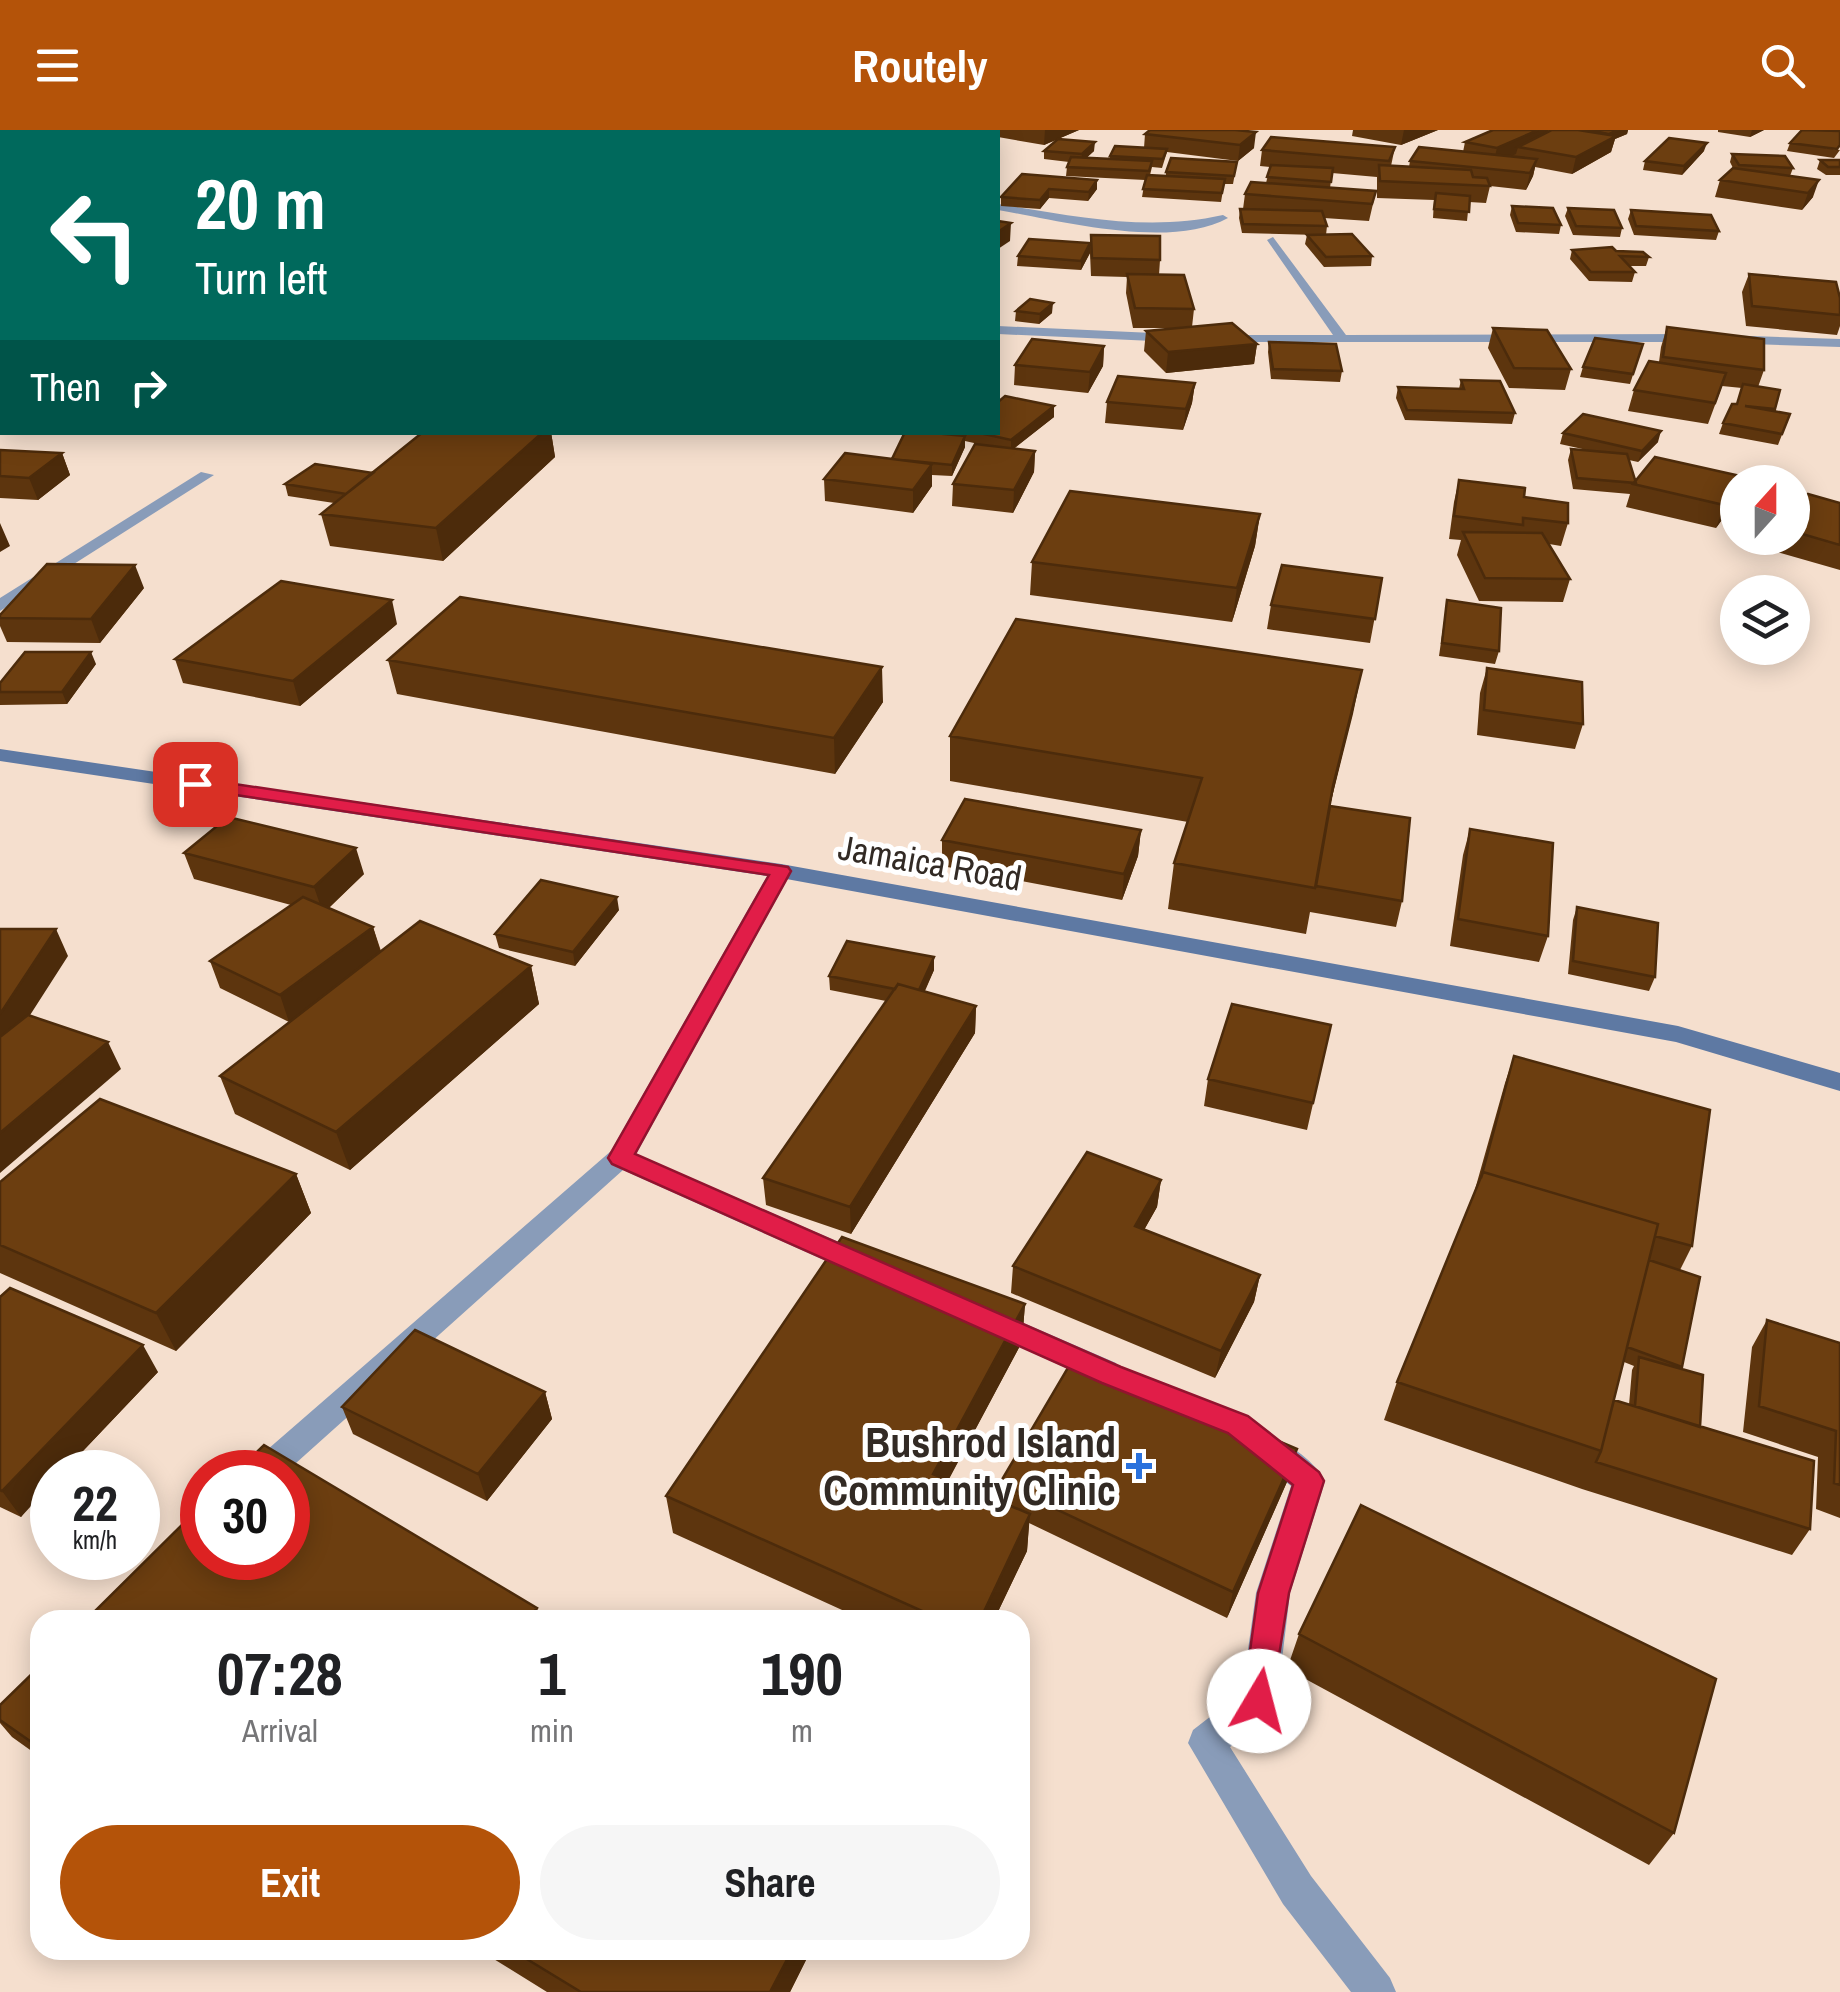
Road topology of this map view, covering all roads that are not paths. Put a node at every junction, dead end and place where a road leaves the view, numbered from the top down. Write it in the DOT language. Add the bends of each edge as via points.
graph roads {
  1 [pos="1000,207"];
  2 [pos="1223,218"];
  3 [pos="1274,240"];
  4 [pos="1000,330"];
  5 [pos="1342,338"];
  6 [pos="1840,343"];
  7 [pos="206,476"];
  8 [pos="0,606"];
  9 [pos="0,755"];
  10 [pos="781,871"];
  11 [pos="1840,1082"];
  12 [pos="620,1158"];
  13 [pos="893,1278"];
  14 [pos="966,1310"];
  15 [pos="1130,1382"];
  16 [pos="1238,1424"];
  17 [pos="289,1450"];
  18 [pos="1376,1992"];
  1 -- 2 [label="street" via="1157,228"];
  3 -- 5 [label="street"];
  4 -- 5 [label="street"];
  5 -- 6 [label="street"];
  7 -- 8 [label="street"];
  9 -- 10 [label="street, Jamaica Road"];
  10 -- 11 [label="street, Jamaica Road" via="1678,1034"];
  10 -- 12 [label="street"];
  12 -- 13 [label="street"];
  12 -- 17 [label="street"];
  14 -- 15 [label="street"];
  16 -- 18 [label="street" via="1309,1481 1274,1593 1259,1701 1206,1743 1296,1890"];
}
